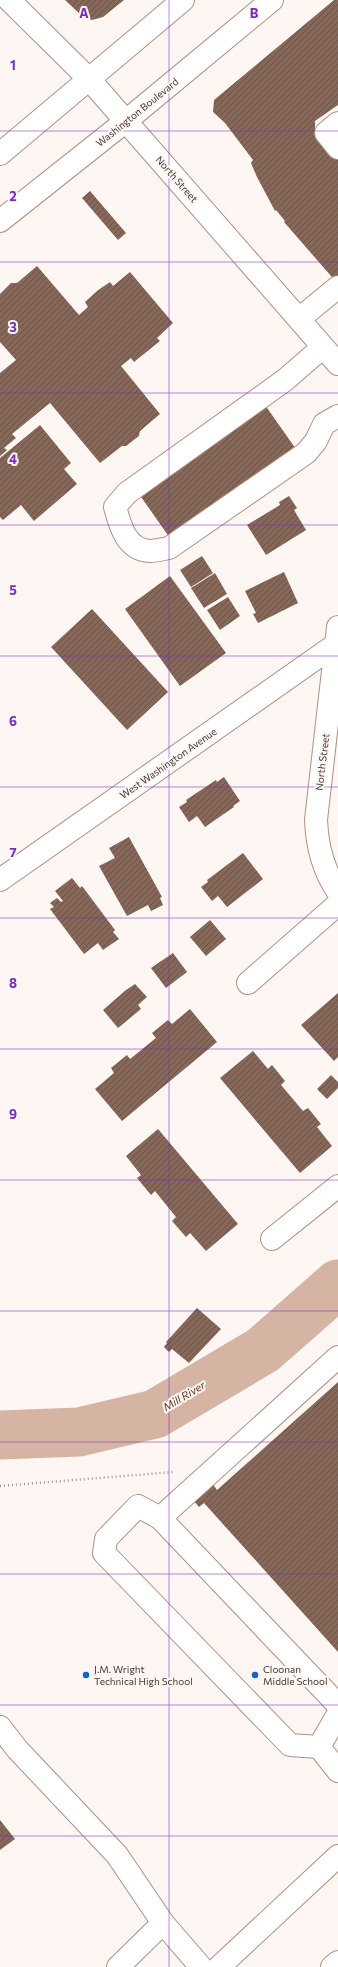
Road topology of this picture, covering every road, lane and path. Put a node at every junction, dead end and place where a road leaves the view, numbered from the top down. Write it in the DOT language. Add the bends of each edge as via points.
graph roads {
  1 [pos="9,0"];
  2 [pos="183,0"];
  3 [pos="272,0"];
  4 [pos="88,79"];
  5 [pos="126,121"];
  6 [pos="338,123"];
  7 [pos="338,148"];
  8 [pos="0,154"];
  9 [pos="0,221"];
  10 [pos="338,287"];
  11 [pos="299,319"];
  12 [pos="323,347"];
  13 [pos="338,364"];
  14 [pos="338,416"];
  15 [pos="336,651"];
  16 [pos="0,880"];
  17 [pos="338,892"];
  18 [pos="338,904"];
  19 [pos="248,983"];
  20 [pos="338,1186"];
  21 [pos="272,1239"];
  22 [pos="338,1357"];
  23 [pos="175,1472"];
  24 [pos="0,1486"];
  25 [pos="160,1518"];
  26 [pos="338,1705"];
  27 [pos="338,1714"];
  28 [pos="0,1727"];
  29 [pos="319,1747"];
  30 [pos="338,1771"];
  31 [pos="338,1856"];
  32 [pos="163,1923"];
  33 [pos="338,1962"];
  34 [pos="197,1963"];
  35 [pos="118,1967"];
  36 [pos="219,1967"];
  37 [pos="332,1967"];
  1 -- 4 [label="street, North Street"];
  2 -- 4 [label="street"];
  3 -- 5 [label="street, Washington Boulevard"];
  4 -- 5 [label="street, North Street"];
  4 -- 8 [label="street"];
  5 -- 9 [label="street, Washington Boulevard"];
  5 -- 11 [label="street, North Street"];
  6 -- 7 [label="street" via="326,133"];
  10 -- 11 [label="street"];
  11 -- 12 [label="street, North Street"];
  12 -- 13 [label="street, North Street"];
  12 -- 14 [label="street" via="286,380 127,493 115,507 126,538 134,546 149,551 169,548 306,453 316,441 324,424"];
  15 -- 16 [label="street, West Washington Avenue"];
  15 -- 17 [label="street, North Street" via="316,820 321,858"];
  18 -- 19 [label="street"];
  20 -- 21 [label="street"];
  22 -- 25 [label="street"];
  23 -- 24 [label="path"];
  25 -- 26 [label="street"];
  25 -- 29 [label="street" via="138,1506 106,1539 104,1553 290,1746"];
  27 -- 29 [label="street"];
  28 -- 32 [label="street" via="117,1855"];
  29 -- 30 [label="street"];
  31 -- 36 [label="street"];
  32 -- 34 [label="street"];
  32 -- 35 [label="street"];
  33 -- 37 [label="street"];
}
